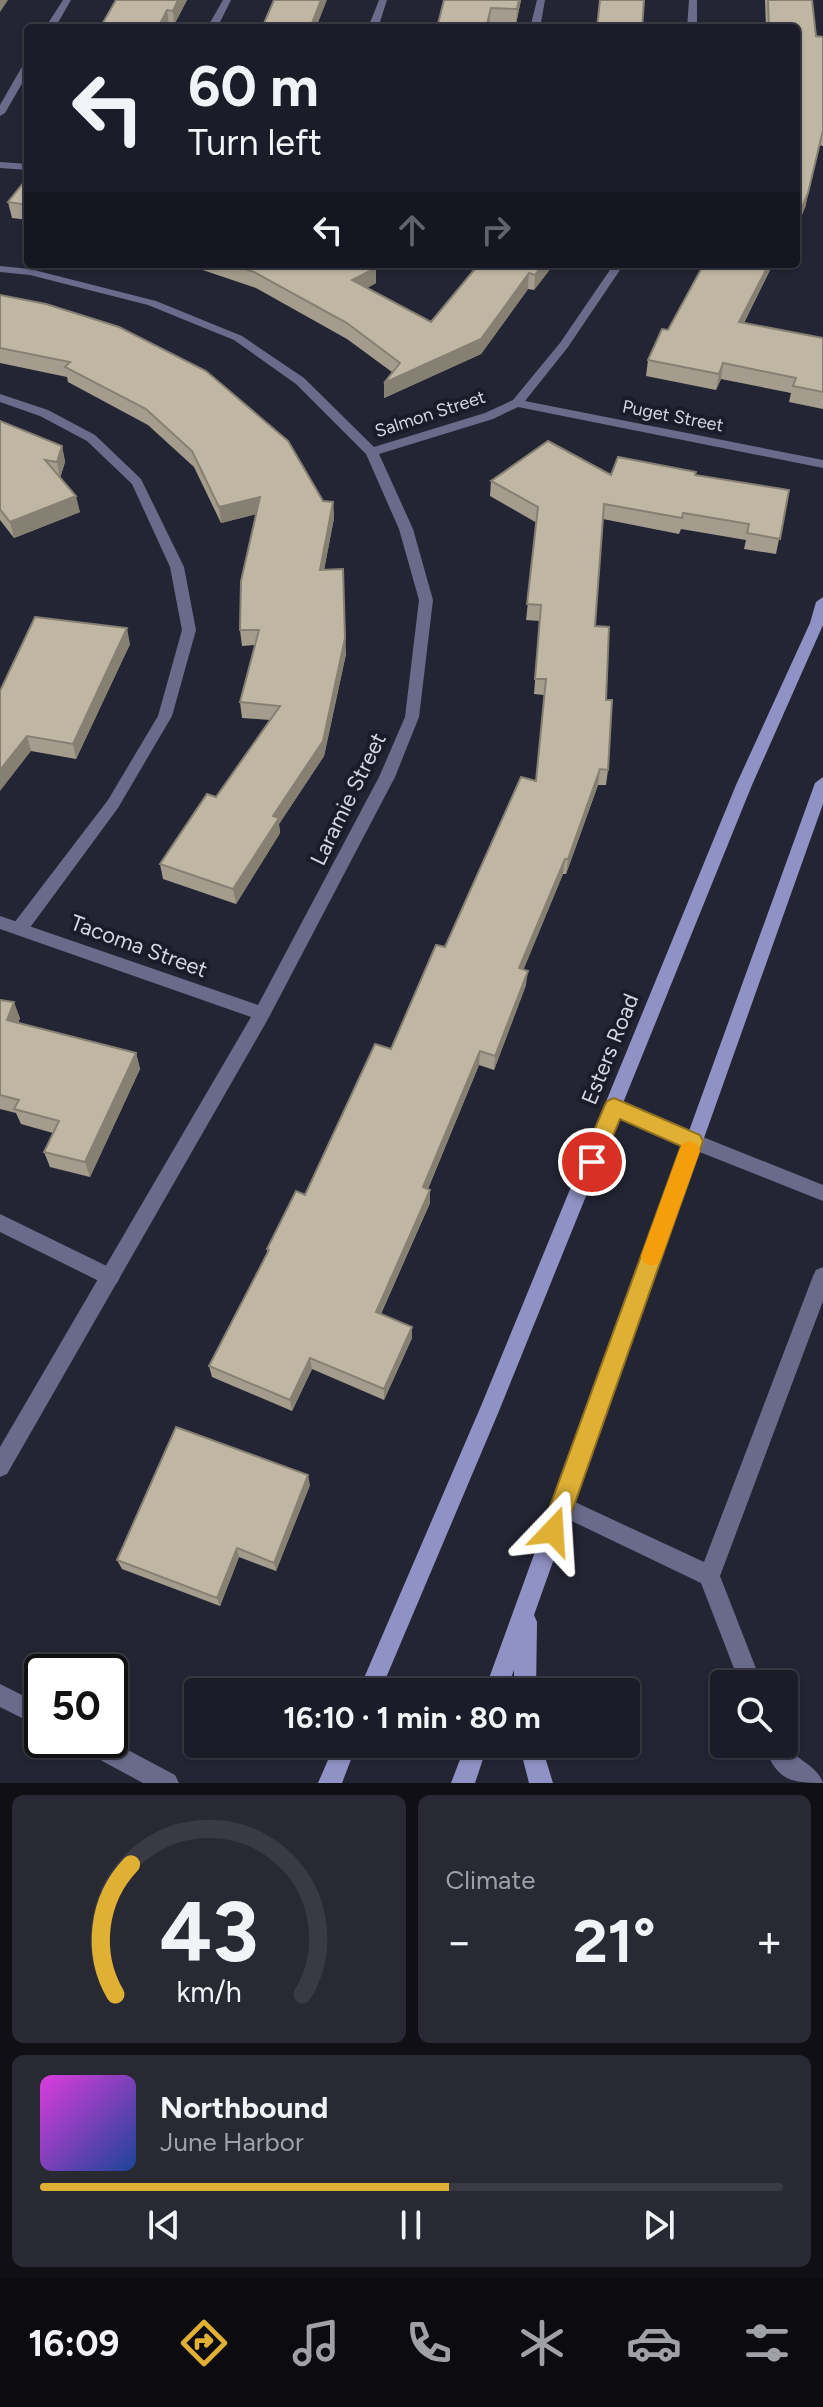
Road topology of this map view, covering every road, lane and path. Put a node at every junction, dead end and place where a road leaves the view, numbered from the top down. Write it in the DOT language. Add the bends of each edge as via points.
graph roads {
  1 [pos="67,0"];
  2 [pos="227,0"];
  3 [pos="383,0"];
  4 [pos="541,0"];
  5 [pos="693,0"];
  6 [pos="52,24"];
  7 [pos="214,24"];
  8 [pos="374,24"];
  9 [pos="536,24"];
  10 [pos="692,24"];
  11 [pos="24,69"];
  12 [pos="0,113"];
  13 [pos="0,165"];
  14 [pos="24,167"];
  15 [pos="616,268"];
  16 [pos="0,269"];
  17 [pos="0,398"];
  18 [pos="517,403"];
  19 [pos="372,452"];
  20 [pos="823,464"];
  21 [pos="823,602"];
  22 [pos="823,783"];
  23 [pos="0,922"];
  24 [pos="20,928"];
  25 [pos="262,1014"];
  26 [pos="614,1107"];
  27 [pos="693,1141"];
  28 [pos="823,1193"];
  29 [pos="0,1223"];
  30 [pos="823,1276"];
  31 [pos="110,1277"];
  32 [pos="0,1467"];
  33 [pos="562,1506"];
  34 [pos="709,1576"];
  35 [pos="526,1606"];
  36 [pos="746,1670"];
  37 [pos="375,1678"];
  38 [pos="500,1678"];
  39 [pos="525,1678"];
  40 [pos="0,1695"];
  41 [pos="24,1708"];
  42 [pos="120,1758"];
  43 [pos="340,1758"];
  44 [pos="472,1758"];
  45 [pos="534,1758"];
  46 [pos="781,1758"];
  47 [pos="167,1783"];
  48 [pos="330,1783"];
  49 [pos="463,1783"];
  50 [pos="541,1783"];
  51 [pos="812,1783"];
  1 -- 6 [label="street"];
  2 -- 7 [label="street"];
  3 -- 8 [label="street"];
  4 -- 9 [label="street"];
  5 -- 10 [label="street"];
  11 -- 12 [label="street"];
  13 -- 14 [label="street"];
  15 -- 18 [label="street, Salmon Street"];
  16 -- 19 [label="street, Laramie Street" via="152,303 238,338 300,381"];
  17 -- 24 [label="street" via="91,438 137,482 177,567 189,630 165,716 113,804"];
  18 -- 19 [label="street, Salmon Street"];
  18 -- 20 [label="street, Puget Street"];
  19 -- 25 [label="street, Laramie Street" via="406,529 426,600 412,717 387,777"];
  21 -- 26 [label="main road, Esters Road"];
  22 -- 27 [label="main road"];
  23 -- 24 [label="street, Tacoma Street"];
  24 -- 25 [label="street, Tacoma Street"];
  25 -- 31 [label="street, Laramie Street"];
  26 -- 27 [label="main road"];
  26 -- 37 [label="main road, Esters Road"];
  27 -- 28 [label="street"];
  27 -- 33 [label="main road"];
  29 -- 31 [label="street"];
  30 -- 34 [label="street"];
  31 -- 32 [label="street, Laramie Street"];
  33 -- 34 [label="street"];
  33 -- 35 [label="main road"];
  34 -- 36 [label="street"];
  35 -- 38 [label="main road"];
  35 -- 39 [label="main road"];
  40 -- 41 [label="street"];
  42 -- 47 [label="street"];
  43 -- 48 [label="main road"];
  44 -- 49 [label="main road"];
  45 -- 50 [label="main road"];
  46 -- 51 [label="street"];
}
